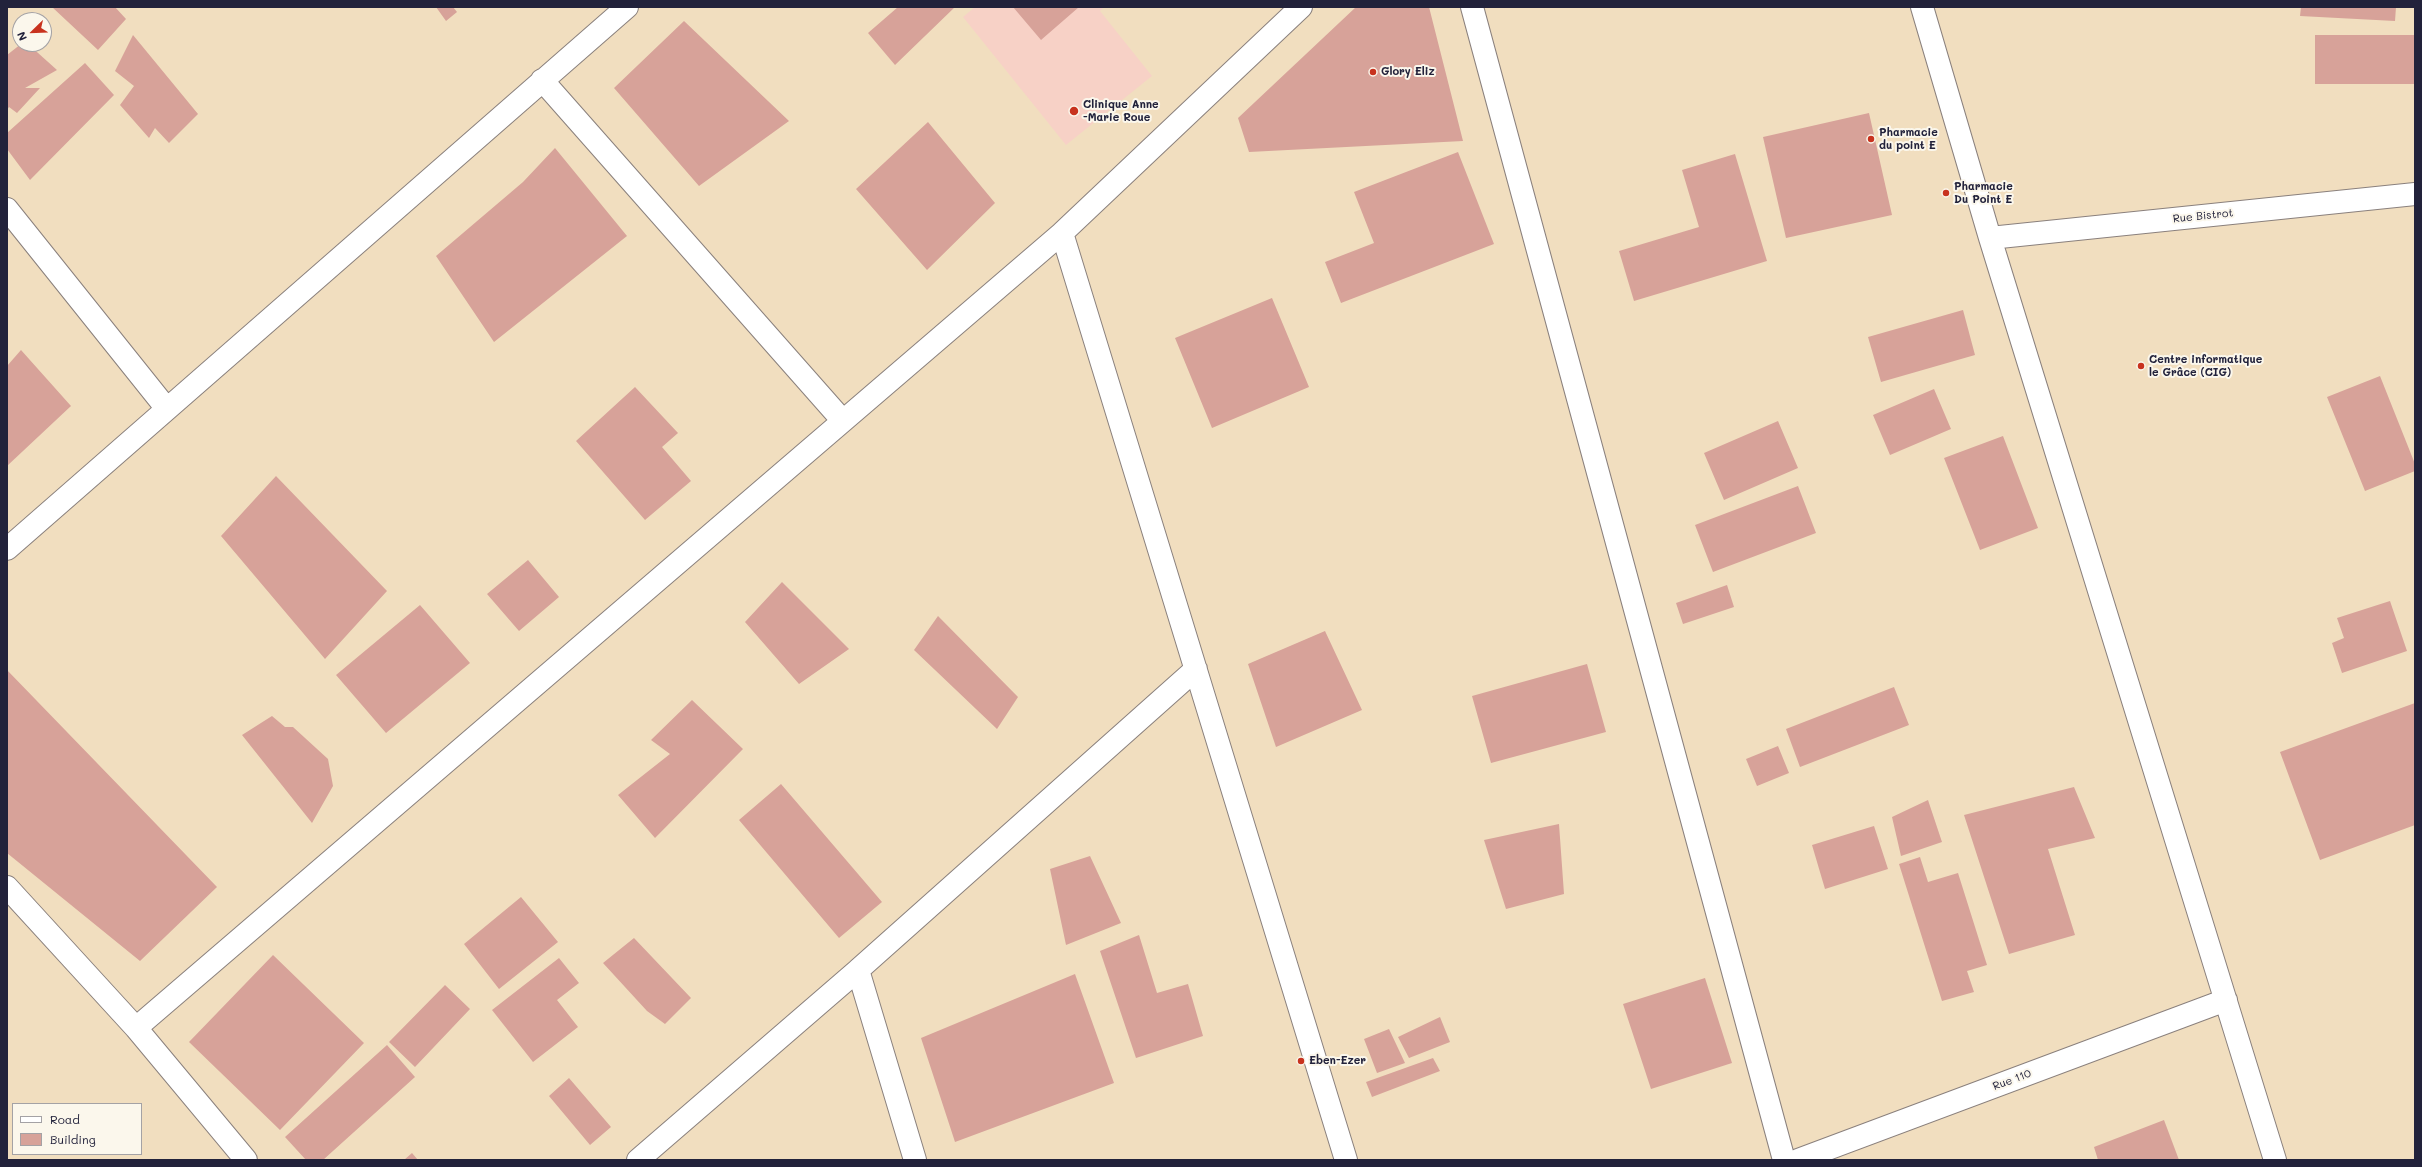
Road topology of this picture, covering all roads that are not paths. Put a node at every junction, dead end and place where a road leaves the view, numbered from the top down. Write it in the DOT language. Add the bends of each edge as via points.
graph roads {
  1 [pos="627,7"];
  2 [pos="1301,7"];
  3 [pos="1472,7"];
  4 [pos="1922,7"];
  5 [pos="542,80"];
  6 [pos="2415,194"];
  7 [pos="7,209"];
  8 [pos="1062,232"];
  9 [pos="1990,238"];
  10 [pos="167,409"];
  11 [pos="843,421"];
  12 [pos="7,549"];
  13 [pos="1196,669"];
  14 [pos="7,887"];
  15 [pos="858,970"];
  16 [pos="2226,1000"];
  17 [pos="136,1028"];
  18 [pos="246,1160"];
  19 [pos="638,1160"];
  20 [pos="915,1160"];
  21 [pos="1346,1160"];
  22 [pos="1784,1160"];
  23 [pos="1798,1160"];
  24 [pos="2275,1160"];
  1 -- 5 [label="street"];
  2 -- 8 [label="street"];
  3 -- 22 [label="street"];
  4 -- 9 [label="street"];
  5 -- 10 [label="street"];
  5 -- 11 [label="street"];
  6 -- 9 [label="street, Rue Bistrot"];
  7 -- 10 [label="street"];
  8 -- 11 [label="street"];
  8 -- 13 [label="street"];
  9 -- 16 [label="street"];
  10 -- 12 [label="street"];
  11 -- 17 [label="street"];
  13 -- 15 [label="street"];
  13 -- 21 [label="street"];
  14 -- 17 [label="street"];
  15 -- 19 [label="street"];
  15 -- 20 [label="street"];
  16 -- 23 [label="street, Rue 110"];
  16 -- 24 [label="street"];
  17 -- 18 [label="street"];
}
